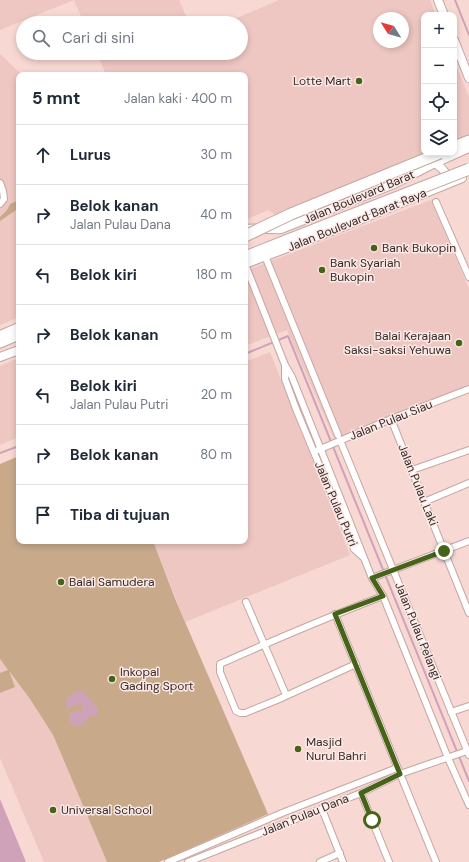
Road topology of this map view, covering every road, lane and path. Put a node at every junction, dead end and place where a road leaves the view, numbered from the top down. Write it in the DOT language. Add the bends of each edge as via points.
graph roads {
  1 [pos="438,0"];
  2 [pos="443,12"];
  3 [pos="457,48"];
  4 [pos="469,78"];
  5 [pos="469,141"];
  6 [pos="457,146"];
  7 [pos="469,148"];
  8 [pos="438,158"];
  9 [pos="469,169"];
  10 [pos="469,174"];
  11 [pos="0,183"];
  12 [pos="449,183"];
  13 [pos="436,202"];
  14 [pos="0,204"];
  15 [pos="248,229"];
  16 [pos="248,235"];
  17 [pos="248,256"];
  18 [pos="265,256"];
  19 [pos="248,263"];
  20 [pos="248,271"];
  21 [pos="469,277"];
  22 [pos="16,328"];
  23 [pos="0,335"];
  24 [pos="16,335"];
  25 [pos="0,342"];
  26 [pos="16,351"];
  27 [pos="0,357"];
  28 [pos="285,364"];
  29 [pos="469,389"];
  30 [pos="303,406"];
  31 [pos="296,409"];
  32 [pos="391,419"];
  33 [pos="338,439"];
  34 [pos="322,448"];
  35 [pos="469,450"];
  36 [pos="313,452"];
  37 [pos="412,470"];
  38 [pos="469,484"];
  39 [pos="424,502"];
  40 [pos="349,518"];
  41 [pos="342,521"];
  42 [pos="469,541"];
  43 [pos="444,551"];
  44 [pos="364,558"];
  45 [pos="391,570"];
  46 [pos="374,578"];
  47 [pos="383,596"];
  48 [pos="466,597"];
  49 [pos="246,602"];
  50 [pos="469,613"];
  51 [pos="335,614"];
  52 [pos="264,646"];
  53 [pos="356,664"];
  54 [pos="286,695"];
  55 [pos="469,706"];
  56 [pos="451,712"];
  57 [pos="466,753"];
  58 [pos="451,757"];
  59 [pos="397,768"];
  60 [pos="400,774"];
  61 [pos="361,793"];
  62 [pos="469,805"];
  63 [pos="322,808"];
  64 [pos="340,853"];
  65 [pos="168,862"];
  66 [pos="188,862"];
  67 [pos="320,862"];
  68 [pos="343,862"];
  69 [pos="389,862"];
  70 [pos="436,862"];
  1 -- 2 [label="main road"];
  3 -- 4 [label="main road"];
  5 -- 6 [label="highway"];
  7 -- 8 [label="main road, Jalan Boulevard Barat"];
  8 -- 12 [label="main road"];
  8 -- 15 [label="main road, Jalan Boulevard Barat" via="394,184 281,229"];
  8 -- 16 [label="highway, bridge" via="291,214"];
  9 -- 17 [label="highway, bridge"];
  10 -- 12 [label="main road, Jalan Boulevard Barat Raya"];
  11 -- 14 [label="street" via="4,199"];
  12 -- 18 [label="main road, Jalan Boulevard Barat Raya"];
  13 -- 21 [label="street"];
  18 -- 19 [label="main road, Jalan Boulevard Barat Raya"];
  18 -- 33 [label="street, Jalan Pulau Pelangi"];
  20 -- 28 [label="street, Jalan Pulau Putri"];
  22 -- 23 [label="main road"];
  24 -- 25 [label="highway"];
  26 -- 27 [label="main road"];
  28 -- 30 [label="street"];
  28 -- 31 [label="street, Jalan Pulau Putri" via="285,379"];
  29 -- 32 [label="street, Jalan Pulau Siau"];
  30 -- 31 [label="street"];
  30 -- 34 [label="street"];
  31 -- 36 [label="street, Jalan Pulau Putri"];
  32 -- 33 [label="street, Jalan Pulau Siau"];
  32 -- 37 [label="street, Jalan Pulau Laki"];
  33 -- 34 [label="street, Jalan Pulau Siau"];
  33 -- 45 [label="street, Jalan Pulau Pelangi"];
  34 -- 36 [label="street, Jalan Pulau Siau"];
  34 -- 40 [label="street"];
  35 -- 37 [label="street"];
  36 -- 41 [label="street, Jalan Pulau Putri"];
  37 -- 39 [label="street, Jalan Pulau Laki"];
  38 -- 39 [label="street"];
  39 -- 43 [label="street, Jalan Pulau Laki"];
  40 -- 41 [label="street"];
  40 -- 44 [label="street"];
  41 -- 44 [label="street, Jalan Pulau Putri" via="354,549"];
  42 -- 43 [label="street"];
  43 -- 45 [label="street"];
  43 -- 48 [label="street, Jalan Pulau Laki"];
  44 -- 46 [label="street, Jalan Pulau Putri"];
  45 -- 46 [label="street"];
  45 -- 56 [label="street, Jalan Pulau Pelangi"];
  46 -- 47 [label="street, Jalan Pulau Putri"];
  47 -- 51 [label="street"];
  47 -- 58 [label="street, Jalan Pulau Putri"];
  48 -- 50 [label="street, Jalan Pulau Laki"];
  49 -- 52 [label="street"];
  51 -- 52 [label="street"];
  51 -- 53 [label="street"];
  52 -- 54 [label="street"];
  52 -- 54 [label="street" via="220,664 220,672 236,710 245,713"];
  53 -- 54 [label="street"];
  53 -- 59 [label="street"];
  55 -- 56 [label="street"];
  56 -- 57 [label="street, Jalan Pulau Pelangi"];
  57 -- 58 [label="street, Jalan Pulau Dana"];
  58 -- 60 [label="street, Jalan Pulau Dana"];
  58 -- 62 [label="street, Jalan Pulau Putri"];
  59 -- 60 [label="street"];
  59 -- 65 [label="street, Jalan Pulau Dana" via="282,813"];
  60 -- 61 [label="street, Jalan Pulau Dana"];
  60 -- 70 [label="street"];
  61 -- 63 [label="street, Jalan Pulau Dana"];
  61 -- 69 [label="street"];
  63 -- 64 [label="street"];
  63 -- 66 [label="street, Jalan Pulau Dana"];
  64 -- 67 [label="street"];
  64 -- 68 [label="street"];
}
